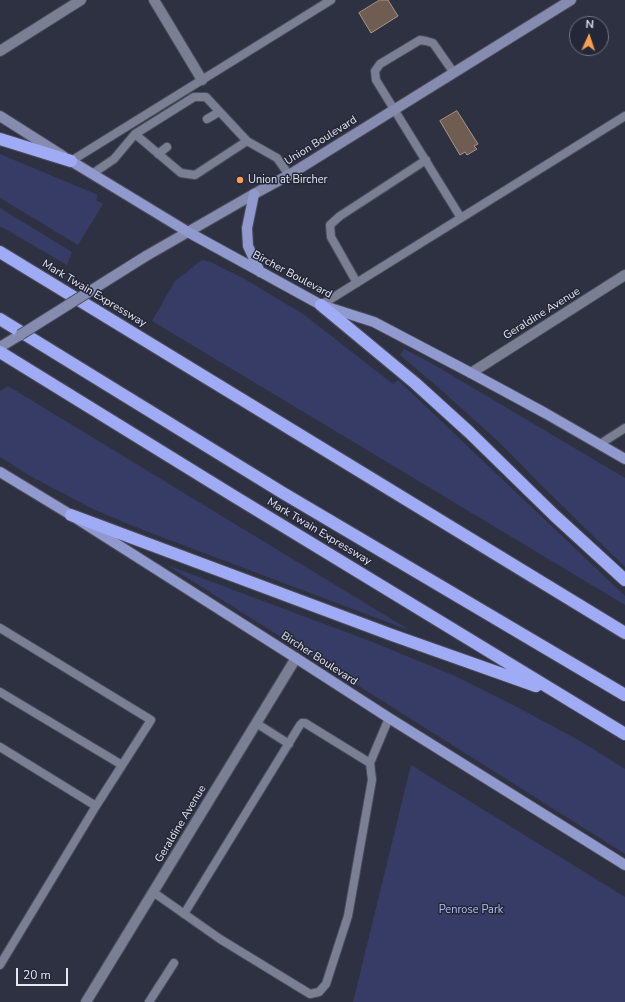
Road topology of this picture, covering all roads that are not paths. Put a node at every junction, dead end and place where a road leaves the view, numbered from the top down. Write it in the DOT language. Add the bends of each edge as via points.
graph roads {
  1 [pos="81,0"];
  2 [pos="154,0"];
  3 [pos="331,0"];
  4 [pos="571,0"];
  5 [pos="0,51"];
  6 [pos="454,73"];
  7 [pos="202,80"];
  8 [pos="394,110"];
  9 [pos="219,112"];
  10 [pos="0,116"];
  11 [pos="625,116"];
  12 [pos="207,119"];
  13 [pos="135,134"];
  14 [pos="0,139"];
  15 [pos="247,141"];
  16 [pos="167,147"];
  17 [pos="158,154"];
  18 [pos="426,160"];
  19 [pos="71,161"];
  20 [pos="92,174"];
  21 [pos="289,175"];
  22 [pos="254,194"];
  23 [pos="461,218"];
  24 [pos="188,232"];
  25 [pos="0,252"];
  26 [pos="260,272"];
  27 [pos="625,275"];
  28 [pos="357,283"];
  29 [pos="321,305"];
  30 [pos="0,319"];
  31 [pos="0,348"];
  32 [pos="0,352"];
  33 [pos="471,373"];
  34 [pos="625,428"];
  35 [pos="600,444"];
  36 [pos="625,459"];
  37 [pos="0,472"];
  38 [pos="71,515"];
  39 [pos="625,580"];
  40 [pos="0,628"];
  41 [pos="625,633"];
  42 [pos="296,658"];
  43 [pos="0,692"];
  44 [pos="559,694"];
  45 [pos="625,694"];
  46 [pos="389,718"];
  47 [pos="256,723"];
  48 [pos="625,734"];
  49 [pos="289,744"];
  50 [pos="0,747"];
  51 [pos="370,763"];
  52 [pos="122,765"];
  53 [pos="96,806"];
  54 [pos="625,865"];
  55 [pos="153,892"];
  56 [pos="184,914"];
  57 [pos="174,963"];
  58 [pos="0,965"];
  59 [pos="88,1002"];
  60 [pos="150,1002"];
  1 -- 5 [label="street"];
  2 -- 7 [label="street"];
  3 -- 7 [label="lane"];
  4 -- 6 [label="main road, Union Boulevard"];
  6 -- 8 [label="main road, Union Boulevard"];
  6 -- 8 [label="lane" via="433,43 420,40 414,43 380,64 375,71 376,80"];
  7 -- 19 [label="lane"];
  8 -- 18 [label="lane"];
  8 -- 21 [label="main road, Union Boulevard"];
  9 -- 12 [label="lane"];
  9 -- 13 [label="lane" via="206,98 194,97"];
  9 -- 15 [label="lane"];
  10 -- 19 [label="main road, Bircher Boulevard"];
  11 -- 23 [label="lane"];
  13 -- 17 [label="lane"];
  13 -- 20 [label="lane" via="114,159"];
  14 -- 19 [label="highway"];
  15 -- 17 [label="lane" via="195,175 181,173"];
  15 -- 21 [label="lane" via="277,158"];
  16 -- 17 [label="lane"];
  18 -- 23 [label="lane"];
  18 -- 28 [label="lane" via="330,225 331,237"];
  19 -- 20 [label="main road, Bircher Boulevard"];
  20 -- 24 [label="main road, Bircher Boulevard"];
  21 -- 22 [label="main road, Union Boulevard"];
  22 -- 24 [label="main road, Union Boulevard"];
  22 -- 26 [label="main road" via="246,228 248,246"];
  23 -- 28 [label="lane"];
  24 -- 26 [label="main road, Bircher Boulevard"];
  24 -- 31 [label="main road, Union Boulevard, bridge"];
  25 -- 41 [label="highway, Mark Twain Expressway"];
  26 -- 29 [label="main road, Bircher Boulevard"];
  27 -- 33 [label="street, Geraldine Avenue"];
  28 -- 29 [label="lane"];
  29 -- 33 [label="main road, Bircher Boulevard" via="374,322"];
  29 -- 39 [label="highway" via="415,383"];
  30 -- 45 [label="highway" via="283,493"];
  32 -- 44 [label="highway, Mark Twain Expressway"];
  33 -- 35 [label="main road, Bircher Boulevard"];
  34 -- 35 [label="lane"];
  35 -- 36 [label="main road, Bircher Boulevard"];
  37 -- 38 [label="main road, Bircher Boulevard"];
  38 -- 42 [label="main road, Bircher Boulevard"];
  38 -- 44 [label="highway" via="392,636"];
  40 -- 52 [label="lane" via="151,720"];
  42 -- 46 [label="main road, Bircher Boulevard"];
  42 -- 47 [label="street, Geraldine Avenue"];
  43 -- 52 [label="lane"];
  44 -- 48 [label="highway, Mark Twain Expressway"];
  46 -- 51 [label="lane"];
  46 -- 54 [label="main road, Bircher Boulevard"];
  47 -- 49 [label="lane"];
  47 -- 55 [label="street, Geraldine Avenue"];
  49 -- 51 [label="lane" via="300,725 305,723"];
  49 -- 56 [label="lane"];
  50 -- 53 [label="lane"];
  51 -- 56 [label="lane" via="372,780 348,916 326,984 320,992 310,994"];
  52 -- 53 [label="lane"];
  53 -- 58 [label="lane"];
  55 -- 56 [label="lane"];
  55 -- 59 [label="street, Geraldine Avenue"];
  57 -- 60 [label="lane"];
}
